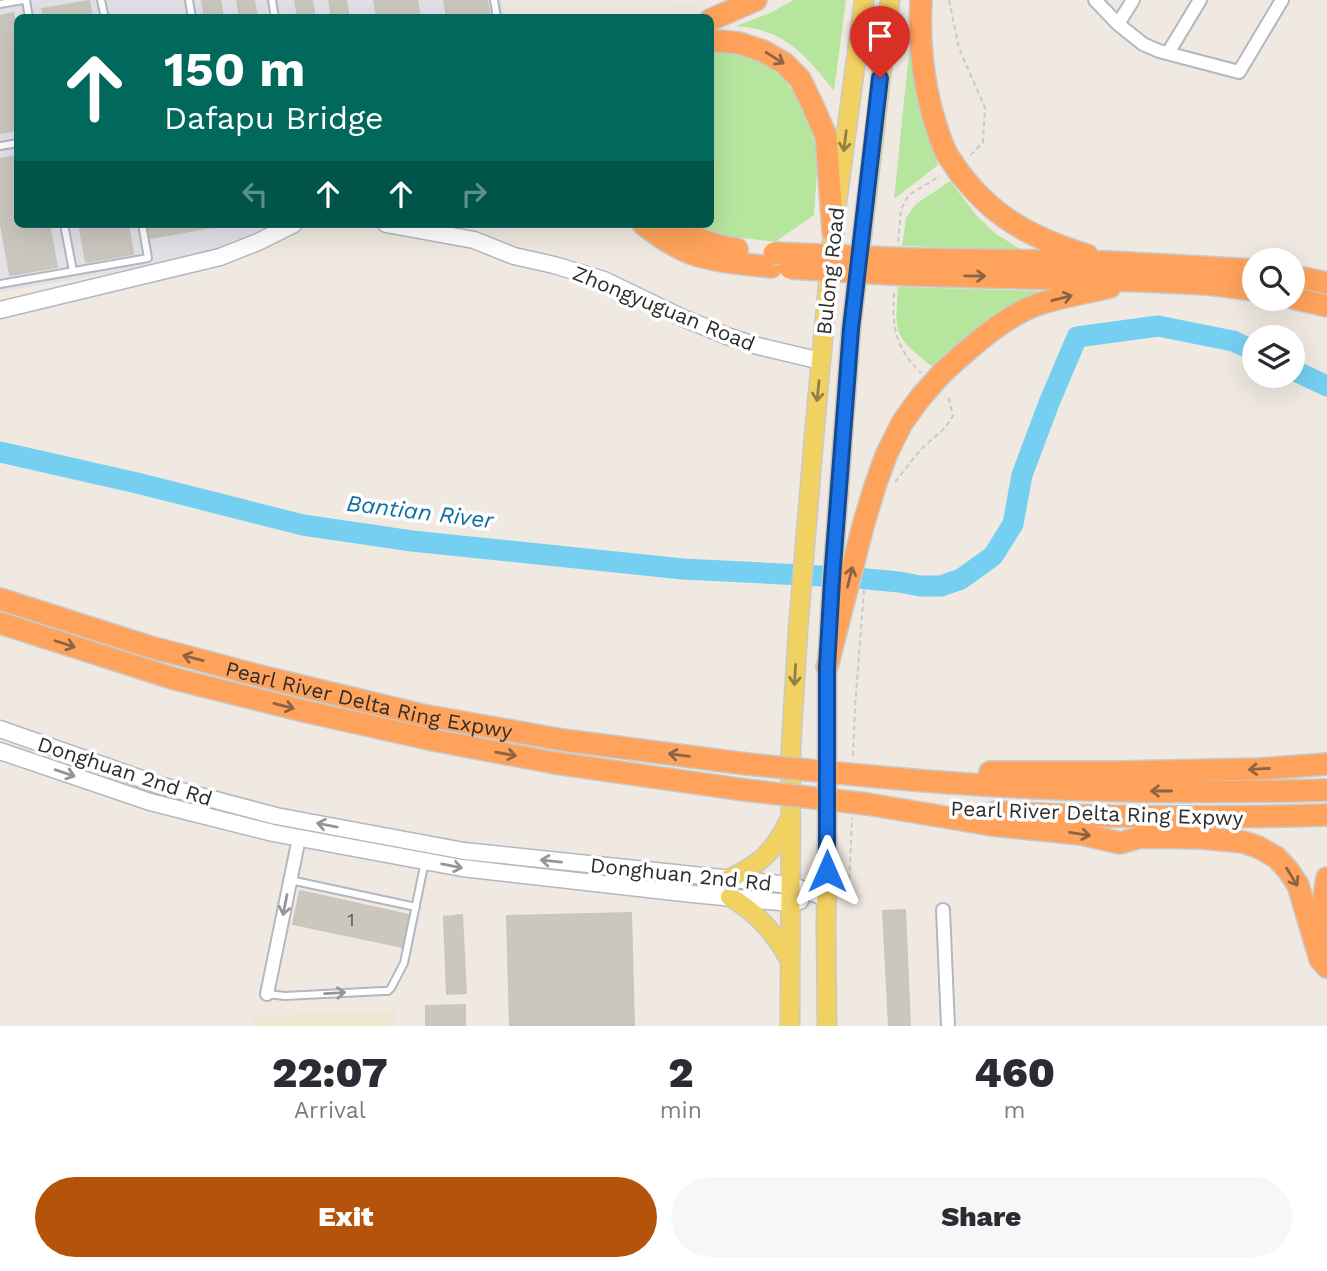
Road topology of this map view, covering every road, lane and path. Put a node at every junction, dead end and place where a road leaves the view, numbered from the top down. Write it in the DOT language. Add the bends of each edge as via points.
graph roads {
  1 [pos="24,0"];
  2 [pos="756,0"];
  3 [pos="864,0"];
  4 [pos="890,0"];
  5 [pos="921,0"];
  6 [pos="1096,0"];
  7 [pos="1133,0"];
  8 [pos="1200,0"];
  9 [pos="1282,0"];
  10 [pos="0,4"];
  11 [pos="714,18"];
  12 [pos="1118,24"];
  13 [pos="714,40"];
  14 [pos="1168,53"];
  15 [pos="66,228"];
  16 [pos="143,228"];
  17 [pos="286,228"];
  18 [pos="408,228"];
  19 [pos="648,228"];
  20 [pos="677,228"];
  21 [pos="833,232"];
  22 [pos="772,260"];
  23 [pos="1110,262"];
  24 [pos="909,267"];
  25 [pos="1242,269"];
  26 [pos="73,271"];
  27 [pos="1305,277"];
  28 [pos="1325,278"];
  29 [pos="1143,281"];
  30 [pos="0,284"];
  31 [pos="1242,288"];
  32 [pos="1305,301"];
  33 [pos="1327,306"];
  34 [pos="0,310"];
  35 [pos="821,361"];
  36 [pos="0,599"];
  37 [pos="863,599"];
  38 [pos="0,623"];
  39 [pos="827,667"];
  40 [pos="0,729"];
  41 [pos="0,751"];
  42 [pos="1327,764"];
  43 [pos="861,770"];
  44 [pos="913,780"];
  45 [pos="1327,790"];
  46 [pos="859,811"];
  47 [pos="790,815"];
  48 [pos="1327,815"];
  49 [pos="299,838"];
  50 [pos="425,861"];
  51 [pos="1327,878"];
  52 [pos="290,880"];
  53 [pos="729,888"];
  54 [pos="790,894"];
  55 [pos="827,898"];
  56 [pos="416,906"];
  57 [pos="943,910"];
  58 [pos="1327,932"];
  59 [pos="790,961"];
  60 [pos="1327,967"];
  61 [pos="267,994"];
  62 [pos="790,1026"];
  63 [pos="827,1026"];
  64 [pos="948,1026"];
  1 -- 10 [label="lane"];
  2 -- 11 [label="highway"];
  3 -- 21 [label="main road, Bulong Road, one-way"];
  4 -- 39 [label="main road, Bulong Road" via="851,329"];
  5 -- 23 [label="highway, bridge" via="922,58 935,128 961,175 984,201 1033,235"];
  6 -- 12 [label="street"];
  7 -- 12 [label="street"];
  8 -- 14 [label="street"];
  9 -- 14 [label="street" via="1239,72"];
  12 -- 14 [label="street" via="1143,44"];
  13 -- 21 [label="highway, one-way" via="763,51 800,79 826,136"];
  15 -- 26 [label="lane"];
  16 -- 26 [label="lane" via="148,258"];
  17 -- 34 [label="main road" via="220,257"];
  18 -- 35 [label="main road, Zhongyuguan Road" via="474,240 514,256 604,280 727,336"];
  19 -- 22 [label="highway" via="691,253 730,262"];
  20 -- 22 [label="highway"];
  21 -- 35 [label="main road, Bulong Road"];
  22 -- 24 [label="highway, bridge"];
  23 -- 24 [label="highway"];
  23 -- 25 [label="highway"];
  24 -- 29 [label="highway, one-way"];
  26 -- 30 [label="lane"];
  27 -- 28 [label="highway"];
  29 -- 31 [label="highway"];
  39 -- 29 [label="highway, one-way, bridge" via="876,483 902,423 920,398 970,348 1033,306"];
  32 -- 33 [label="highway"];
  35 -- 47 [label="main road, Bulong Road, one-way" via="799,607"];
  43 -- 36 [label="highway, Pearl River Delta Ring Expwy, one-way, bridge" via="747,764 563,740 422,715 147,646"];
  37 -- 43 [label="path" via="855,707"];
  38 -- 46 [label="highway, Pearl River Delta Ring Expwy, one-way, bridge" via="175,680 373,727"];
  39 -- 55 [label="main road"];
  53 -- 40 [label="main road, Donghuan 2nd Rd, one-way" via="464,851 276,816 159,785"];
  41 -- 49 [label="main road, Donghuan 2nd Rd, one-way" via="150,802"];
  42 -- 44 [label="highway, one-way" via="956,774"];
  43 -- 44 [label="highway, Pearl River Delta Ring Expwy"];
  45 -- 44 [label="highway, Pearl River Delta Ring Expwy, one-way" via="1080,790"];
  46 -- 48 [label="highway, Pearl River Delta Ring Expwy"];
  46 -- 55 [label="path" via="849,888"];
  46 -- 60 [label="highway, one-way" via="1120,842 1141,837 1243,842 1276,857 1288,870 1298,885 1320,958"];
  47 -- 53 [label="main road" via="774,847"];
  47 -- 54 [label="main road"];
  49 -- 50 [label="main road, Donghuan 2nd Rd"];
  49 -- 52 [label="street"];
  50 -- 53 [label="main road, Donghuan 2nd Rd, one-way" via="462,868"];
  50 -- 56 [label="lane"];
  51 -- 58 [label="highway" via="1323,906"];
  52 -- 56 [label="lane"];
  52 -- 61 [label="street, one-way"];
  53 -- 54 [label="main road, Donghuan 2nd Rd"];
  53 -- 59 [label="main road" via="772,932"];
  54 -- 55 [label="main road, Donghuan 2nd Rd"];
  54 -- 59 [label="main road"];
  55 -- 63 [label="main road"];
  61 -- 56 [label="lane, one-way" via="388,991 404,963"];
  57 -- 64 [label="street"];
  59 -- 62 [label="main road"];
}
